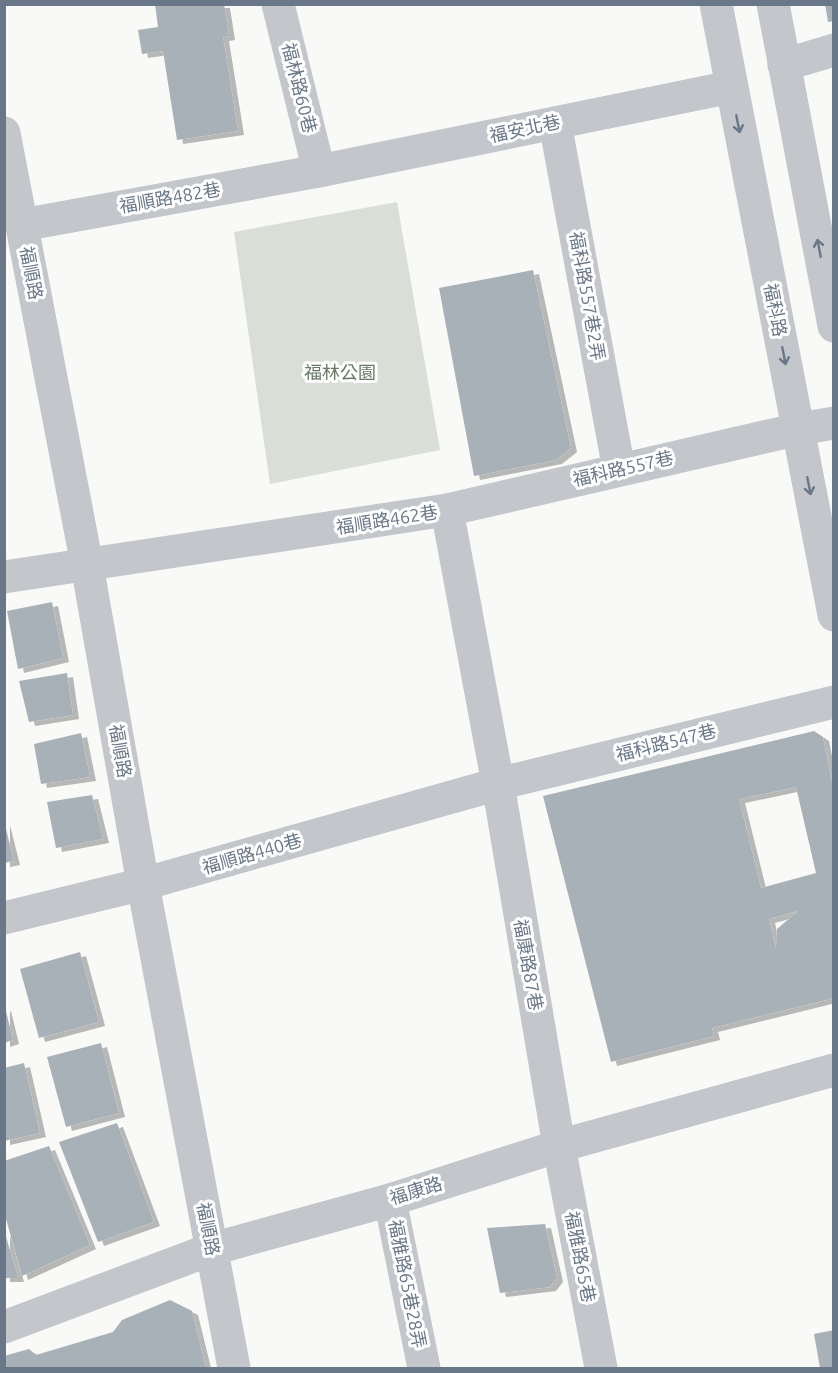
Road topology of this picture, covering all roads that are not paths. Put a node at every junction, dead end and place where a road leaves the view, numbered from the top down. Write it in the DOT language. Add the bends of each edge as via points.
graph roads {
  1 [pos="278,4"];
  2 [pos="716,4"];
  3 [pos="772,4"];
  4 [pos="834,50"];
  5 [pos="784,65"];
  6 [pos="731,87"];
  7 [pos="555,123"];
  8 [pos="4,133"];
  9 [pos="319,171"];
  10 [pos="22,225"];
  11 [pos="834,327"];
  12 [pos="834,423"];
  13 [pos="799,429"];
  14 [pos="619,470"];
  15 [pos="447,510"];
  16 [pos="87,565"];
  17 [pos="4,577"];
  18 [pos="834,615"];
  19 [pos="834,702"];
  20 [pos="498,784"];
  21 [pos="143,884"];
  22 [pos="4,918"];
  23 [pos="834,1070"];
  24 [pos="559,1146"];
  25 [pos="390,1200"];
  26 [pos="212,1250"];
  27 [pos="4,1327"];
  28 [pos="234,1368"];
  29 [pos="424,1368"];
  30 [pos="601,1368"];
  1 -- 9 [label="street, 福林路60巷"];
  2 -- 6 [label="street, 福科路"];
  3 -- 5 [label="street"];
  4 -- 5 [label="street"];
  11 -- 5 [label="street, one-way"];
  6 -- 7 [label="street, 福安北巷"];
  6 -- 13 [label="street, 福科路, one-way"];
  7 -- 9 [label="street, 福安北巷"];
  7 -- 14 [label="street, 福科路557巷2弄"];
  8 -- 10 [label="street, 福順路"];
  9 -- 10 [label="street, 福順路482巷"];
  10 -- 16 [label="street, 福順路"];
  12 -- 13 [label="street, 福科路557巷"];
  13 -- 14 [label="street, 福科路557巷"];
  13 -- 18 [label="street, 福科路, one-way"];
  14 -- 15 [label="street, 福科路557巷"];
  15 -- 16 [label="street, 福順路462巷"];
  15 -- 20 [label="street, 福順路462巷"];
  16 -- 17 [label="street, 福順路462巷"];
  16 -- 21 [label="street, 福順路"];
  19 -- 20 [label="street, 福科路547巷"];
  20 -- 21 [label="street, 福順路440巷"];
  20 -- 24 [label="street, 福康路87巷"];
  21 -- 22 [label="street, 福順路440巷"];
  21 -- 26 [label="street, 福順路"];
  23 -- 24 [label="street, 福康路"];
  24 -- 25 [label="street, 福康路"];
  24 -- 30 [label="street, 福雅路65巷"];
  25 -- 26 [label="street, 福康路"];
  25 -- 29 [label="street, 福雅路65巷28弄"];
  26 -- 27 [label="street, 福康路"];
  26 -- 28 [label="street, 福順路"];
}
